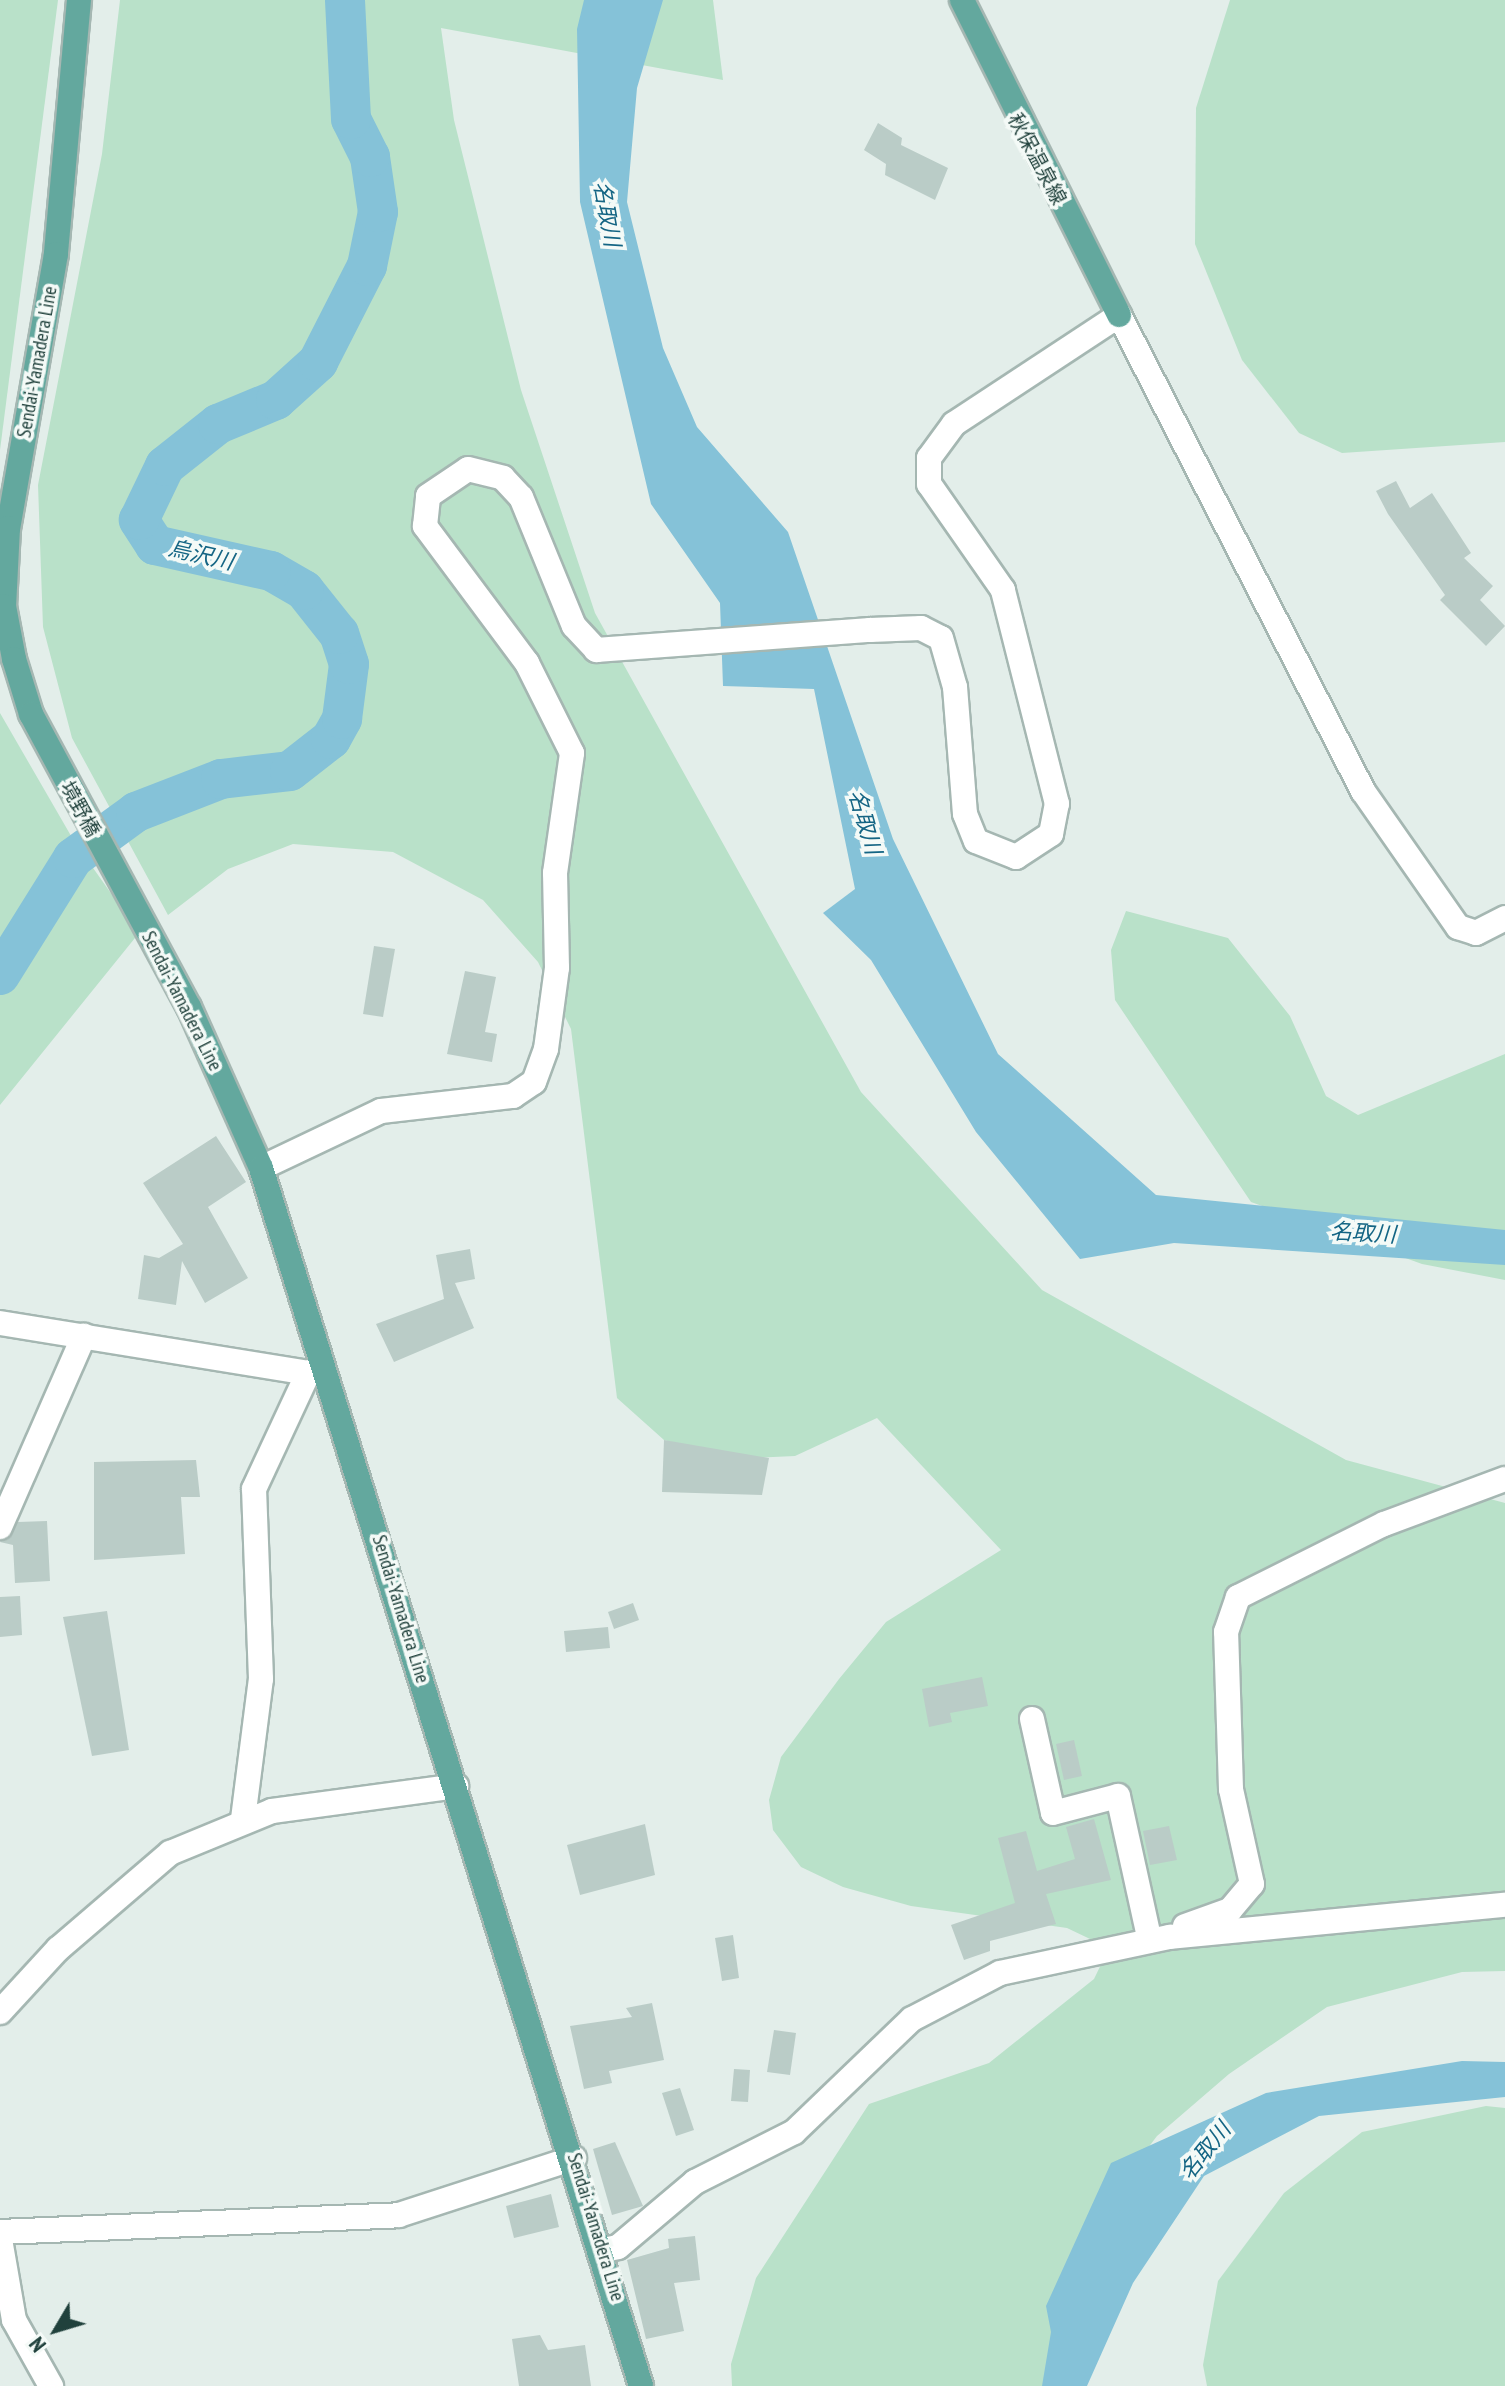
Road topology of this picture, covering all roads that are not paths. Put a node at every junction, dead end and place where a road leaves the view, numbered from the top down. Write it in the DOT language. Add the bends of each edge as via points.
graph roads {
  1 [pos="79,0"];
  2 [pos="962,0"];
  3 [pos="1119,315"];
  4 [pos="55,764"];
  5 [pos="105,855"];
  6 [pos="1505,918"];
  7 [pos="261,1168"];
  8 [pos="0,1323"];
  9 [pos="84,1336"];
  10 [pos="316,1370"];
  11 [pos="1505,1479"];
  12 [pos="0,1527"];
  13 [pos="1032,1719"];
  14 [pos="456,1786"];
  15 [pos="243,1819"];
  16 [pos="1505,1905"];
  17 [pos="1160,1939"];
  18 [pos="0,2012"];
  19 [pos="574,2158"];
  20 [pos="0,2232"];
  21 [pos="0,2239"];
  22 [pos="603,2250"];
  23 [pos="51,2386"];
  24 [pos="641,2386"];
  1 -- 4 [label="main road, Sendai-Yamadera Line" via="56,254 8,528 4,606 31,714"];
  2 -- 3 [label="main road, 秋保温泉線"];
  3 -- 6 [label="street" via="1363,791 1458,927 1476,933"];
  3 -- 7 [label="street" via="954,424 929,458 929,484 1003,590 1057,804 1051,834 1033,851 1016,857 976,841 965,814 955,687 941,638 921,628 870,630 612,654 585,642 521,497 503,478 468,469 428,496 425,526 527,663 572,753 555,873 557,968 546,1049 534,1082 513,1096 381,1111"];
  4 -- 5 [label="main road, 境野橋"];
  5 -- 7 [label="main road, Sendai-Yamadera Line" via="189,1007"];
  7 -- 10 [label="main road, Sendai-Yamadera Line"];
  8 -- 9 [label="street"];
  9 -- 10 [label="street"];
  9 -- 12 [label="street"];
  10 -- 14 [label="main road, Sendai-Yamadera Line"];
  10 -- 15 [label="street" via="254,1489 261,1679"];
  11 -- 17 [label="street" via="1384,1524 1238,1597 1226,1632 1231,1789 1252,1884 1230,1910"];
  13 -- 17 [label="street" via="1053,1813 1118,1796"];
  14 -- 15 [label="street"];
  14 -- 19 [label="main road, Sendai-Yamadera Line"];
  15 -- 18 [label="street" via="170,1853 58,1949"];
  16 -- 17 [label="street"];
  17 -- 22 [label="street" via="1058,1957 960,1992 912,2019 794,2132 695,2182 618,2247"];
  19 -- 20 [label="street" via="399,2215"];
  19 -- 22 [label="main road, Sendai-Yamadera Line"];
  21 -- 23 [label="street" via="14,2320"];
  22 -- 24 [label="main road, Sendai-Yamadera Line"];
}
